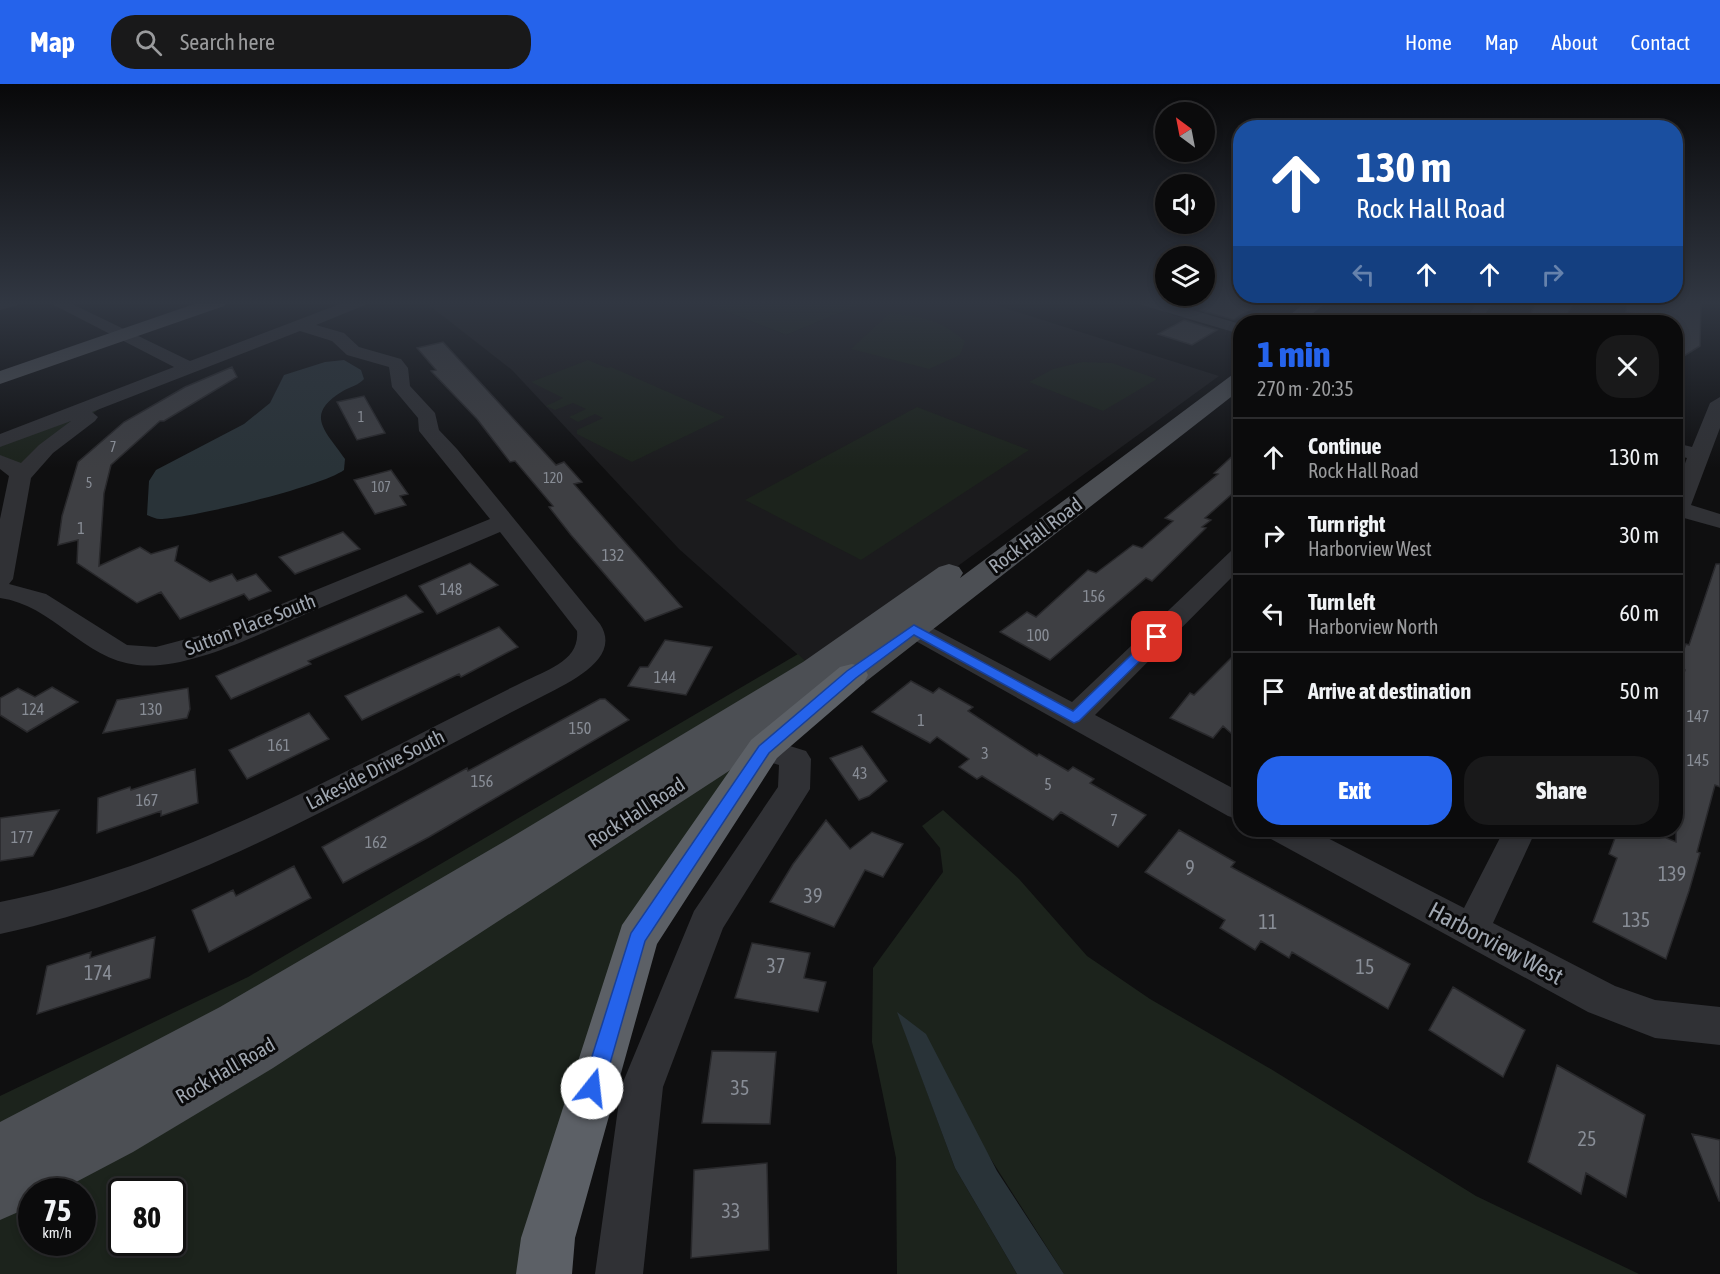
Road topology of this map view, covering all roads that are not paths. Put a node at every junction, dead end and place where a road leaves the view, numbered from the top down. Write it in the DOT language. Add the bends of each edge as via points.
graph roads {
  1 [pos="58,358"];
  2 [pos="168,358"];
  3 [pos="216,358"];
  4 [pos="376,358"];
  5 [pos="1233,366"];
  6 [pos="189,368"];
  7 [pos="0,378"];
  8 [pos="1233,385"];
  9 [pos="116,396"];
  10 [pos="1720,403"];
  11 [pos="0,441"];
  12 [pos="1683,451"];
  13 [pos="1699,455"];
  14 [pos="0,461"];
  15 [pos="20,476"];
  16 [pos="1094,479"];
  17 [pos="1683,494"];
  18 [pos="1683,513"];
  19 [pos="1720,521"];
  20 [pos="504,522"];
  21 [pos="1233,563"];
  22 [pos="0,579"];
  23 [pos="0,590"];
  24 [pos="914,629"];
  25 [pos="852,675"];
  26 [pos="1074,718"];
  27 [pos="764,749"];
  28 [pos="1233,803"];
  29 [pos="1296,837"];
  30 [pos="1517,837"];
  31 [pos="0,918"];
  32 [pos="1471,930"];
  33 [pos="1720,1026"];
  34 [pos="0,1149"];
  35 [pos="0,1194"];
  36 [pos="544,1274"];
  37 [pos="619,1274"];
  1 -- 7 [label="main road"];
  2 -- 6 [label="street"];
  3 -- 6 [label="street"];
  4 -- 20 [label="street, Lakeside Drive South" via="399,368 401,387 428,417 429,431"];
  5 -- 16 [label="main road, Rock Hall Road"];
  6 -- 9 [label="street"];
  8 -- 16 [label="main road, Rock Hall Road"];
  9 -- 11 [label="street"];
  9 -- 15 [label="street" via="46,448"];
  10 -- 13 [label="street"];
  12 -- 13 [label="street"];
  13 -- 17 [label="street"];
  14 -- 15 [label="street" via="13,466"];
  15 -- 22 [label="street"];
  16 -- 24 [label="main road, Rock Hall Road"];
  16 -- 34 [label="main road, Rock Hall Road" via="815,670 236,1023"];
  18 -- 19 [label="street"];
  20 -- 23 [label="street, Sutton Place South" via="282,614 169,654 138,656 117,651 26,593"];
  20 -- 31 [label="street, Lakeside Drive South" via="590,630 588,654 575,665 221,845 78,901"];
  21 -- 26 [label="street"];
  24 -- 25 [label="main road, Rock Hall Road"];
  24 -- 26 [label="street"];
  25 -- 27 [label="highway"];
  25 -- 35 [label="main road, Rock Hall Road" via="256,1052 115,1134"];
  26 -- 28 [label="street"];
  27 -- 36 [label="highway" via="637,939 548,1238"];
  27 -- 37 [label="street" via="795,759 794,789 707,922 642,1087"];
  29 -- 32 [label="street, Harborview West"];
  30 -- 32 [label="street"];
  32 -- 33 [label="street, Harborview West" via="1602,999 1655,1019"];
}
